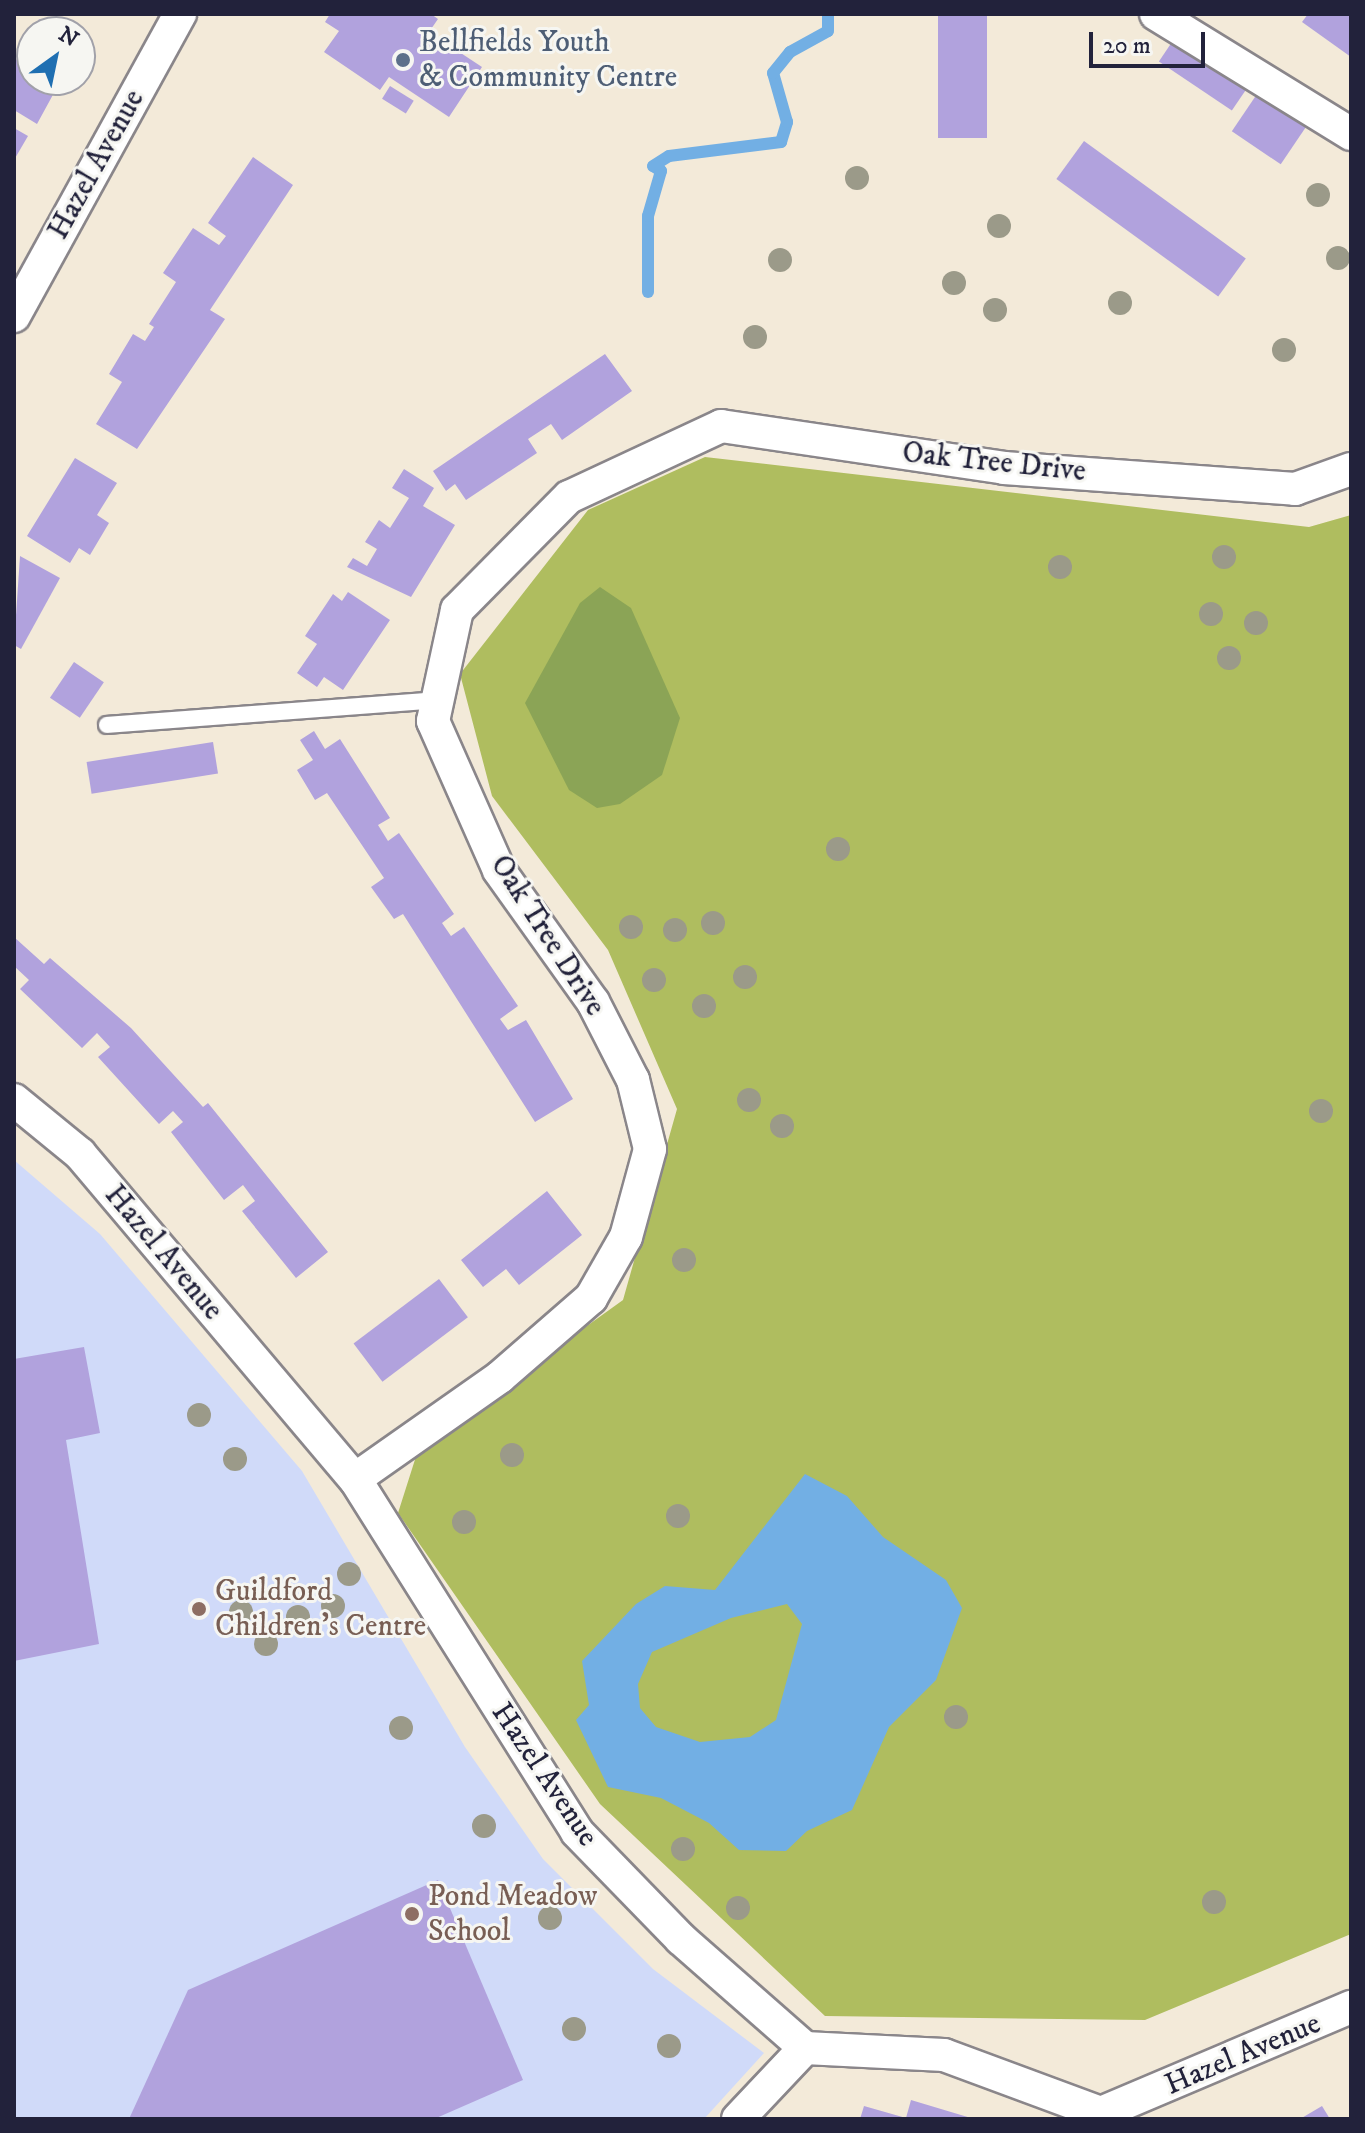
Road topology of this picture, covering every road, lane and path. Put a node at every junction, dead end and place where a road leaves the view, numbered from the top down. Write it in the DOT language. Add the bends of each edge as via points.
graph roads {
  1 [pos="180,14"];
  2 [pos="1156,14"];
  3 [pos="1351,134"];
  4 [pos="14,316"];
  5 [pos="1351,469"];
  6 [pos="438,700"];
  7 [pos="107,725"];
  8 [pos="14,1100"];
  9 [pos="355,1479"];
  10 [pos="1351,2007"];
  11 [pos="805,2048"];
  12 [pos="1102,2116"];
  13 [pos="738,2119"];
  1 -- 4 [label="street, Hazel Avenue"];
  2 -- 3 [label="street"];
  5 -- 6 [label="street, Oak Tree Drive" via="1295,489 1004,468 721,426 569,497 457,610"];
  6 -- 7 [label="lane"];
  6 -- 9 [label="street, Oak Tree Drive" via="433,721 499,870 593,1002 633,1080 650,1149 626,1237 591,1298 500,1377"];
  8 -- 9 [label="street, Hazel Avenue" via="80,1154"];
  9 -- 11 [label="street, Hazel Avenue" via="577,1832 681,1939"];
  10 -- 12 [label="street, Hazel Avenue"];
  11 -- 12 [label="street, Hazel Avenue" via="944,2055"];
  11 -- 13 [label="street"];
}
